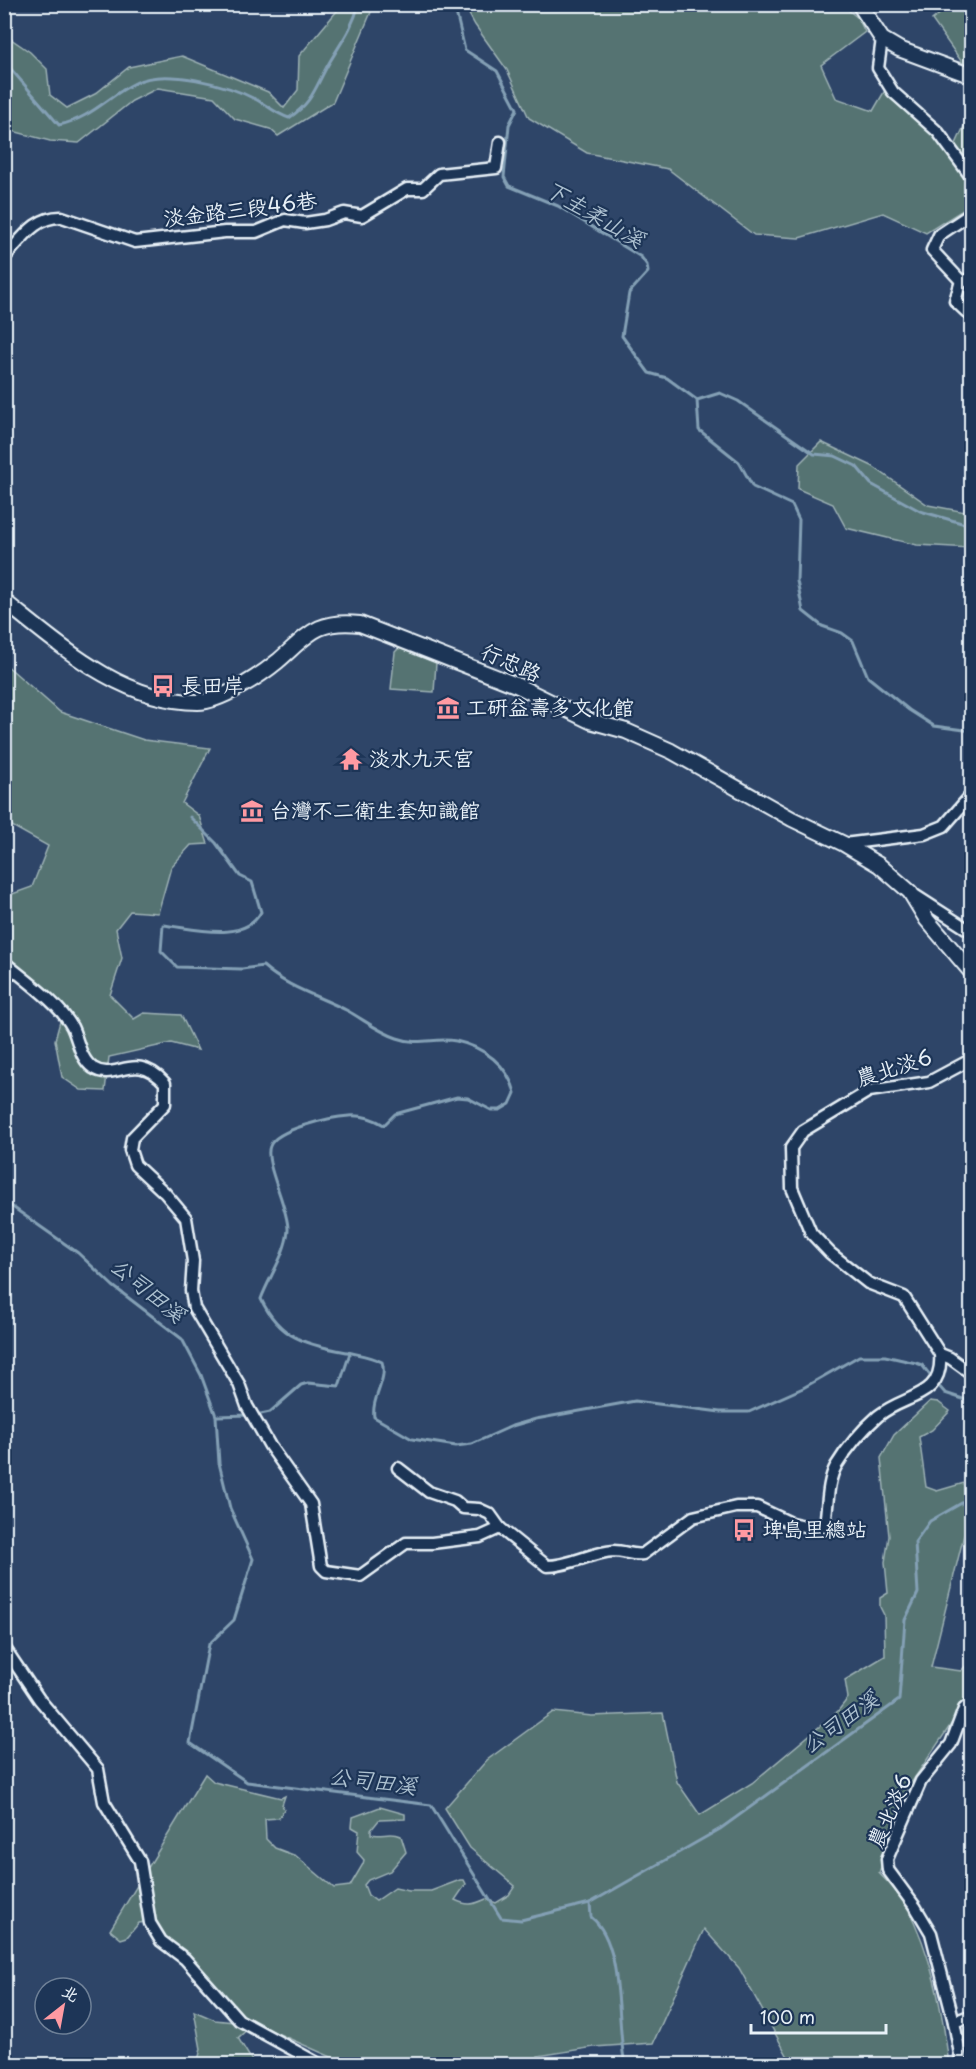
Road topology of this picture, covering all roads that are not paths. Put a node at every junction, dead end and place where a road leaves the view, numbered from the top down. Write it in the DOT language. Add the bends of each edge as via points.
graph roads {
  1 [pos="859,4"];
  2 [pos="882,39"];
  3 [pos="972,76"];
  4 [pos="500,142"];
  5 [pos="972,178"];
  6 [pos="972,213"];
  7 [pos="4,258"];
  8 [pos="966,280"];
  9 [pos="972,317"];
  10 [pos="4,601"];
  11 [pos="972,794"];
  12 [pos="844,844"];
  13 [pos="910,892"];
  14 [pos="972,932"];
  15 [pos="4,962"];
  16 [pos="972,973"];
  17 [pos="972,1059"];
  18 [pos="940,1354"];
  19 [pos="972,1374"];
  20 [pos="398,1468"];
  21 [pos="500,1528"];
  22 [pos="4,1647"];
  23 [pos="972,1702"];
  24 [pos="972,2015"];
  25 [pos="954,2022"];
  26 [pos="319,2064"];
  27 [pos="962,2064"];
  1 -- 2 [label="street"];
  2 -- 3 [label="street"];
  2 -- 5 [label="street" via="878,68 893,92 938,132"];
  4 -- 7 [label="street, 淡金路三段46巷" via="496,168 439,174 423,189 407,189 362,216 344,213 305,223 285,220 256,232 135,242 52,217 40,220"];
  6 -- 8 [label="street" via="939,235 932,250"];
  8 -- 9 [label="street" via="955,301"];
  10 -- 12 [label="street, 行忠路" via="110,680 140,693 200,703 245,686 310,631 327,624 360,624 516,685 590,722 626,731 671,751"];
  11 -- 12 [label="street" via="944,826 924,834"];
  12 -- 13 [label="street, 行忠路" via="879,865"];
  13 -- 14 [label="street"];
  13 -- 16 [label="street, 行忠路" via="927,920"];
  15 -- 21 [label="street" via="70,1024 86,1062 95,1069 138,1066 156,1073 165,1083 165,1104 132,1138 130,1150 135,1165 186,1218 193,1261 194,1308 270,1446 311,1504 321,1566 326,1571 360,1576 406,1543 480,1537"];
  17 -- 18 [label="street, 農北淡6 / 農北淡6" via="929,1082 869,1091 802,1131 791,1148 792,1188 811,1233 868,1283 904,1297"];
  18 -- 19 [label="street, 農北淡6 / 農北淡6"];
  18 -- 21 [label="street" via="939,1377 932,1387 878,1416 850,1446 832,1476 825,1525 818,1529 756,1507 736,1507 693,1517 643,1554 616,1551 547,1566"];
  20 -- 21 [label="street" via="429,1492 463,1508 490,1514"];
  22 -- 26 [label="street" via="39,1699 98,1769 104,1802 140,1862 150,1923 161,1941 185,1959 239,2020"];
  23 -- 25 [label="street, 農北淡6 / 農北淡6" via="964,1709 951,1744 921,1781 887,1859 888,1870 931,1933"];
  24 -- 25 [label="street"];
  25 -- 27 [label="street, 農北淡6"];
}
